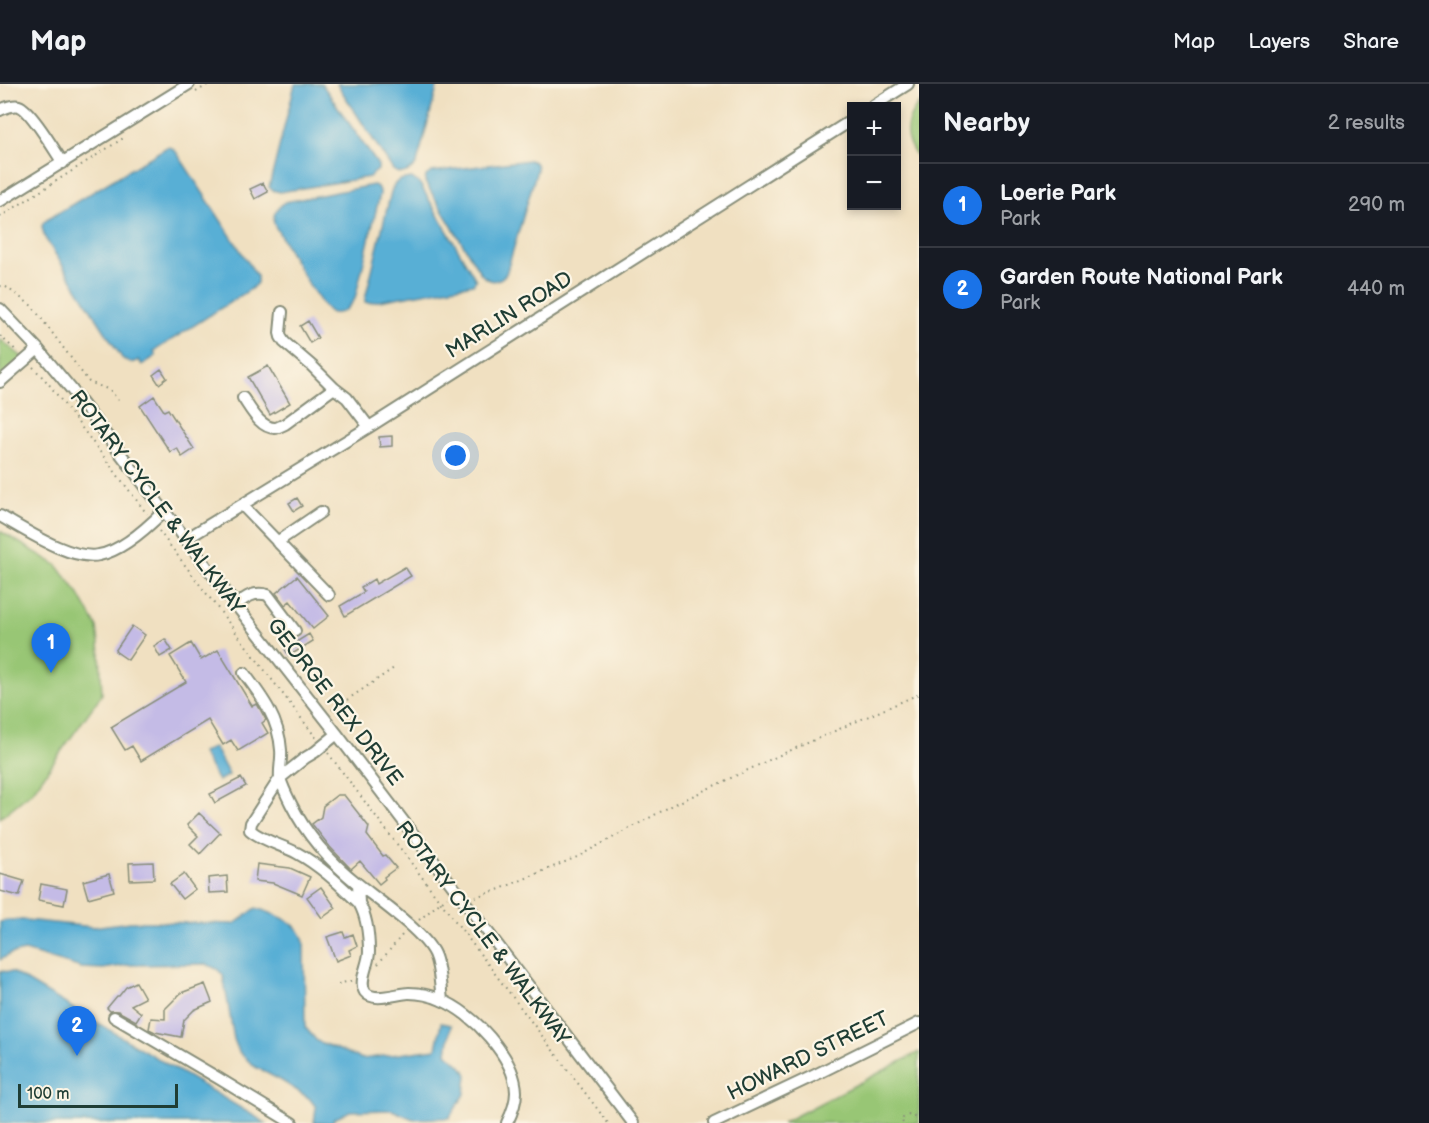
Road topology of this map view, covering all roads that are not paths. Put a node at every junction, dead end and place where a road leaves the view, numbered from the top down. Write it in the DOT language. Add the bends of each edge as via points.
graph roads {
  1 [pos="189,84"];
  2 [pos="908,84"];
  3 [pos="879,102"];
  4 [pos="0,110"];
  5 [pos="847,123"];
  6 [pos="63,163"];
  7 [pos="0,201"];
  8 [pos="0,309"];
  9 [pos="282,312"];
  10 [pos="39,349"];
  11 [pos="0,382"];
  12 [pos="334,388"];
  13 [pos="243,398"];
  14 [pos="369,427"];
  15 [pos="242,505"];
  16 [pos="164,511"];
  17 [pos="321,513"];
  18 [pos="0,516"];
  19 [pos="186,539"];
  20 [pos="277,542"];
  21 [pos="329,595"];
  22 [pos="236,605"];
  23 [pos="295,631"];
  24 [pos="244,673"];
  25 [pos="337,734"];
  26 [pos="280,778"];
  27 [pos="358,884"];
  28 [pos="359,903"];
  29 [pos="442,1000"];
  30 [pos="114,1017"];
  31 [pos="919,1023"];
  32 [pos="292,1123"];
  33 [pos="507,1123"];
  34 [pos="633,1123"];
  35 [pos="714,1123"];
  1 -- 6 [label="street"];
  2 -- 3 [label="street"];
  4 -- 6 [label="street" via="22,107"];
  5 -- 14 [label="street, MARLIN ROAD"];
  6 -- 7 [label="street"];
  8 -- 10 [label="street, GEORGE REX DRIVE"];
  9 -- 12 [label="street" via="280,337"];
  10 -- 11 [label="street"];
  10 -- 16 [label="street, GEORGE REX DRIVE"];
  12 -- 13 [label="street" via="276,428 260,420"];
  12 -- 14 [label="street"];
  14 -- 15 [label="street, MARLIN ROAD"];
  15 -- 19 [label="street, MARLIN ROAD"];
  15 -- 20 [label="street"];
  16 -- 18 [label="street" via="112,552 97,556 54,546"];
  16 -- 19 [label="street, GEORGE REX DRIVE"];
  17 -- 20 [label="street"];
  19 -- 22 [label="street, GEORGE REX DRIVE"];
  20 -- 21 [label="street"];
  22 -- 23 [label="street" via="252,594 268,595"];
  22 -- 25 [label="street, GEORGE REX DRIVE"];
  24 -- 26 [label="street" via="273,715 281,750"];
  25 -- 26 [label="street"];
  25 -- 34 [label="street, GEORGE REX DRIVE"];
  26 -- 27 [label="street" via="297,817 317,846"];
  26 -- 28 [label="street" via="251,823 251,832 314,863"];
  27 -- 28 [label="street"];
  27 -- 29 [label="street" via="426,942 434,954"];
  28 -- 29 [label="street" via="368,943 364,990 369,996 407,993"];
  29 -- 33 [label="street" via="466,1014 500,1050 516,1092"];
  30 -- 32 [label="street"];
  31 -- 35 [label="street, HOWARD STREET"];
}
